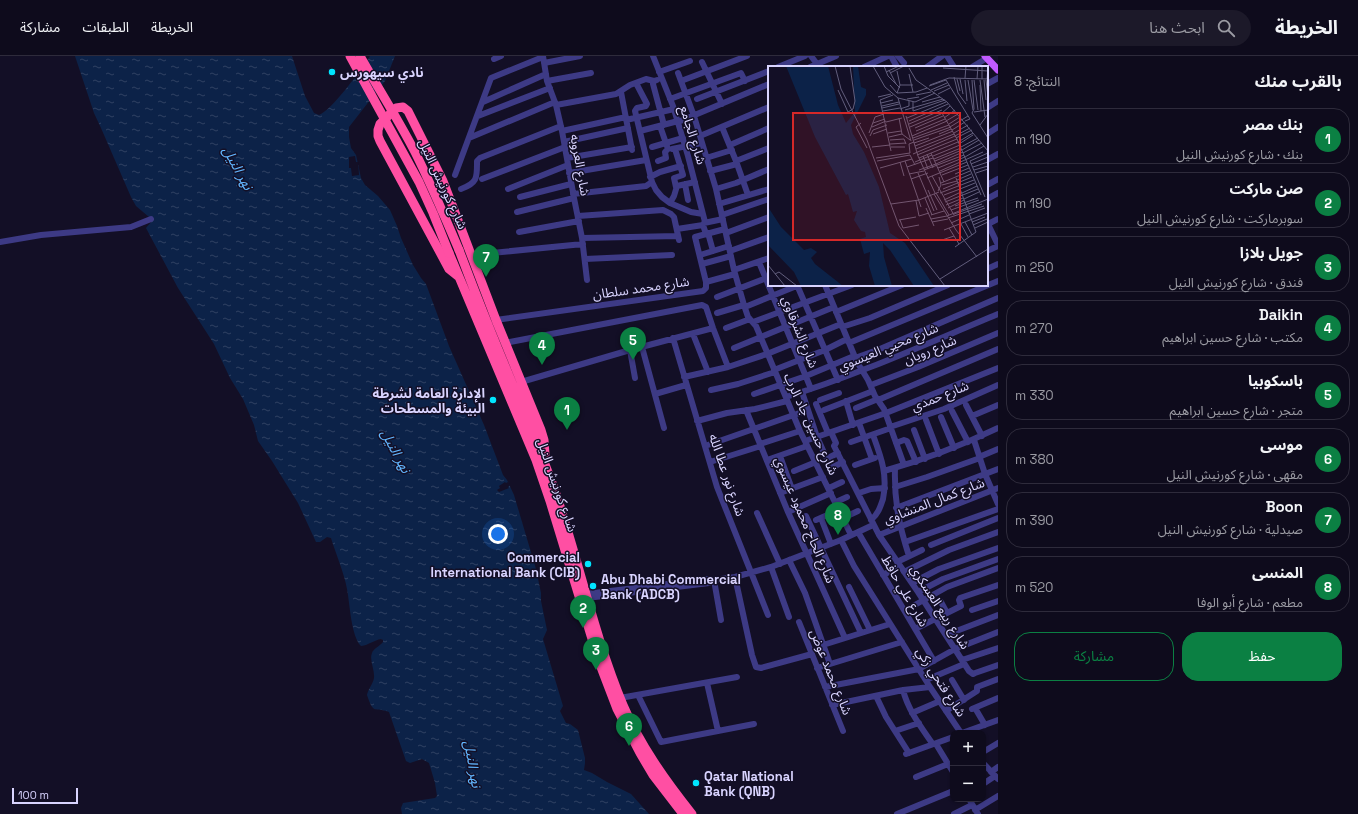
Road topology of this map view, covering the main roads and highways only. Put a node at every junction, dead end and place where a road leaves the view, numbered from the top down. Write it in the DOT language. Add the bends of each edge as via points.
graph roads {
  1 [pos="350,56"];
  2 [pos="360,56"];
  3 [pos="986,57"];
  4 [pos="998,70"];
  5 [pos="460,278"];
  6 [pos="488,326"];
  7 [pos="501,333"];
  8 [pos="544,461"];
  9 [pos="683,814"];
  10 [pos="692,814"];
  1 -- 5 [label="highway, شارع كورنيش النيل, bridge" via="419,182"];
  2 -- 6 [label="highway, شارع كورنيش النيل, bridge" via="416,153 459,250"];
  3 -- 4 [label="main road"];
  5 -- 7 [label="highway" via="446,263 378,136 380,124 396,108 403,107 408,111 443,181"];
  5 -- 9 [label="highway, شارع كورنيش النيل" via="536,460 599,662 617,709 643,759"];
  6 -- 7 [label="highway"];
  6 -- 8 [label="highway, شارع كورنيش النيل"];
  7 -- 8 [label="highway" via="541,430"];
  8 -- 10 [label="highway, شارع كورنيش النيل" via="620,698 646,750"];
}
